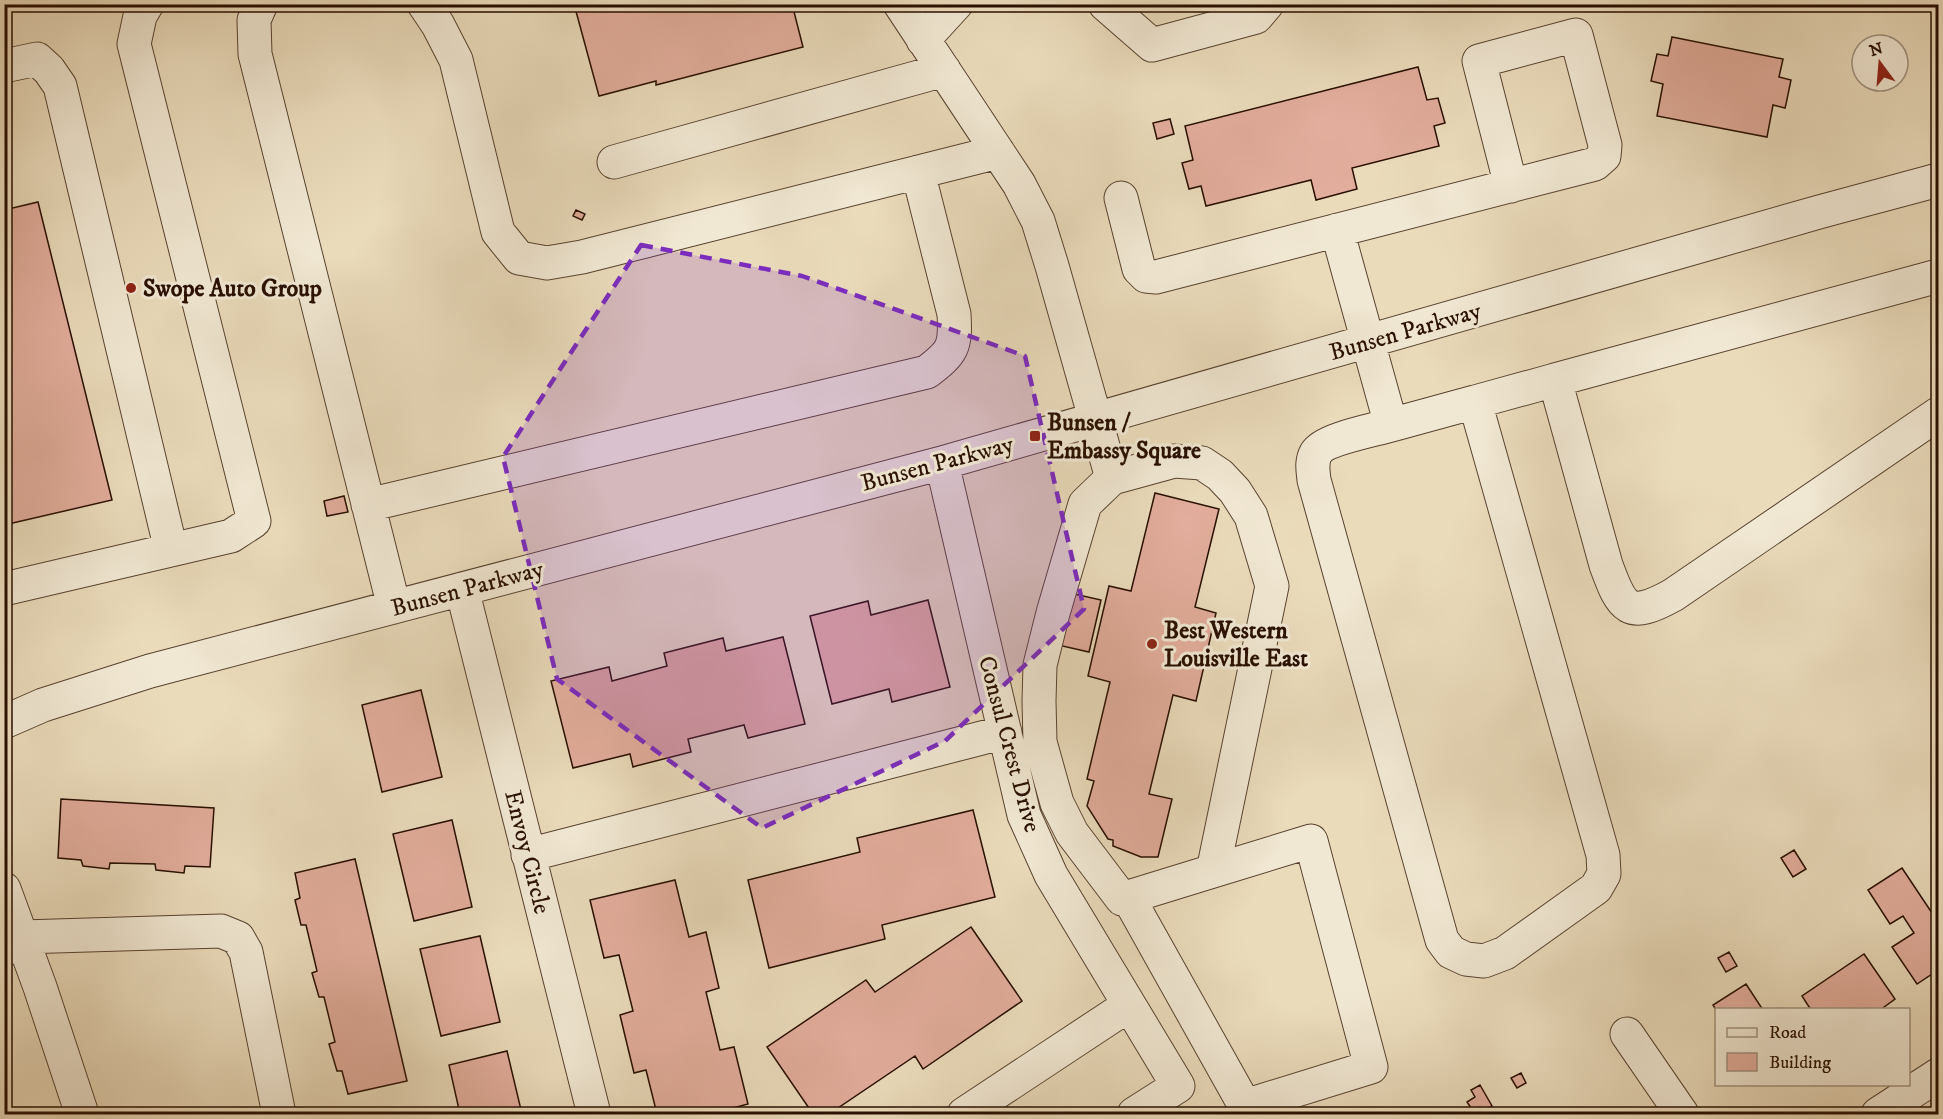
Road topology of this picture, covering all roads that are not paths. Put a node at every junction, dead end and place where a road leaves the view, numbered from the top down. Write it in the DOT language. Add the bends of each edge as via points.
graph roads {
  1 [pos="147,4"];
  2 [pos="261,4"];
  3 [pos="424,4"];
  4 [pos="900,4"];
  5 [pos="956,4"];
  6 [pos="1105,4"];
  7 [pos="1267,4"];
  8 [pos="924,40"];
  9 [pos="4,66"];
  10 [pos="944,70"];
  11 [pos="998,152"];
  12 [pos="614,162"];
  13 [pos="918,172"];
  14 [pos="1938,180"];
  15 [pos="1511,186"];
  16 [pos="1121,198"];
  17 [pos="1337,230"];
  18 [pos="1938,276"];
  19 [pos="1368,341"];
  20 [pos="1556,380"];
  21 [pos="1475,402"];
  22 [pos="1938,414"];
  23 [pos="1096,419"];
  24 [pos="1391,425"];
  25 [pos="942,463"];
  26 [pos="1112,478"];
  27 [pos="368,505"];
  28 [pos="171,550"];
  29 [pos="4,588"];
  30 [pos="462,589"];
  31 [pos="394,607"];
  32 [pos="4,723"];
  33 [pos="1005,732"];
  34 [pos="528,855"];
  35 [pos="1213,871"];
  36 [pos="4,889"];
  37 [pos="1128,897"];
  38 [pos="13,943"];
  39 [pos="1129,1005"];
  40 [pos="1628,1034"];
  41 [pos="1938,1074"];
  42 [pos="82,1114"];
  43 [pos="279,1114"];
  44 [pos="594,1114"];
  45 [pos="964,1114"];
  46 [pos="1134,1114"];
  47 [pos="1682,1114"];
  48 [pos="1878,1114"];
  1 -- 28 [label="street" via="134,44 254,521 231,536"];
  2 -- 27 [label="street" via="254,20 255,54"];
  3 -- 13 [label="street" via="456,60 498,232 519,258 547,263 582,257"];
  4 -- 8 [label="street"];
  5 -- 8 [label="street"];
  6 -- 7 [label="street" via="1152,45 1256,17"];
  8 -- 10 [label="street"];
  9 -- 28 [label="street" via="36,58 60,86"];
  10 -- 11 [label="street"];
  10 -- 12 [label="street"];
  11 -- 13 [label="street"];
  11 -- 23 [label="street" via="1038,221"];
  13 -- 27 [label="street" via="954,314 956,336 946,357 927,372"];
  14 -- 19 [label="street, Bunsen Parkway"];
  15 -- 15 [label="street" via="1595,164 1604,156 1605,145 1576,34 1479,61"];
  15 -- 17 [label="street"];
  16 -- 17 [label="street" via="1139,269 1146,276 1156,277"];
  17 -- 19 [label="street"];
  18 -- 20 [label="street"];
  19 -- 23 [label="street, Bunsen Parkway"];
  19 -- 24 [label="street"];
  20 -- 21 [label="street"];
  20 -- 22 [label="street" via="1606,565 1616,592 1624,603 1637,609 1652,607 1673,595"];
  21 -- 24 [label="street"];
  21 -- 24 [label="street" via="1603,855 1604,874 1596,888 1505,953 1484,961 1451,952 1442,940 1314,480 1312,463 1317,450 1329,442"];
  23 -- 25 [label="street, Bunsen Parkway"];
  23 -- 26 [label="street"];
  25 -- 30 [label="street, Bunsen Parkway"];
  25 -- 33 [label="street, Consul Crest Drive"];
  26 -- 35 [label="street" via="1174,461 1202,463 1220,475 1251,516 1272,586"];
  26 -- 37 [label="street" via="1085,504 1053,613 1040,665 1040,742 1057,803 1072,833 1122,898"];
  27 -- 31 [label="street"];
  28 -- 29 [label="street"];
  30 -- 31 [label="street, Bunsen Parkway"];
  30 -- 34 [label="street, Envoy Circle"];
  31 -- 32 [label="street, Bunsen Parkway" via="150,670 43,705"];
  33 -- 34 [label="street"];
  33 -- 39 [label="street, Consul Crest Drive" via="1028,825 1051,875"];
  34 -- 44 [label="street, Envoy Circle"];
  35 -- 37 [label="street"];
  35 -- 37 [label="street" via="1311,840 1371,1067 1245,1106"];
  36 -- 38 [label="street"];
  38 -- 42 [label="street"];
  38 -- 43 [label="street" via="221,931 238,938 246,952"];
  39 -- 45 [label="street"];
  39 -- 46 [label="street, Consul Crest Drive" via="1178,1086"];
  40 -- 47 [label="street"];
  41 -- 48 [label="street"];
}
